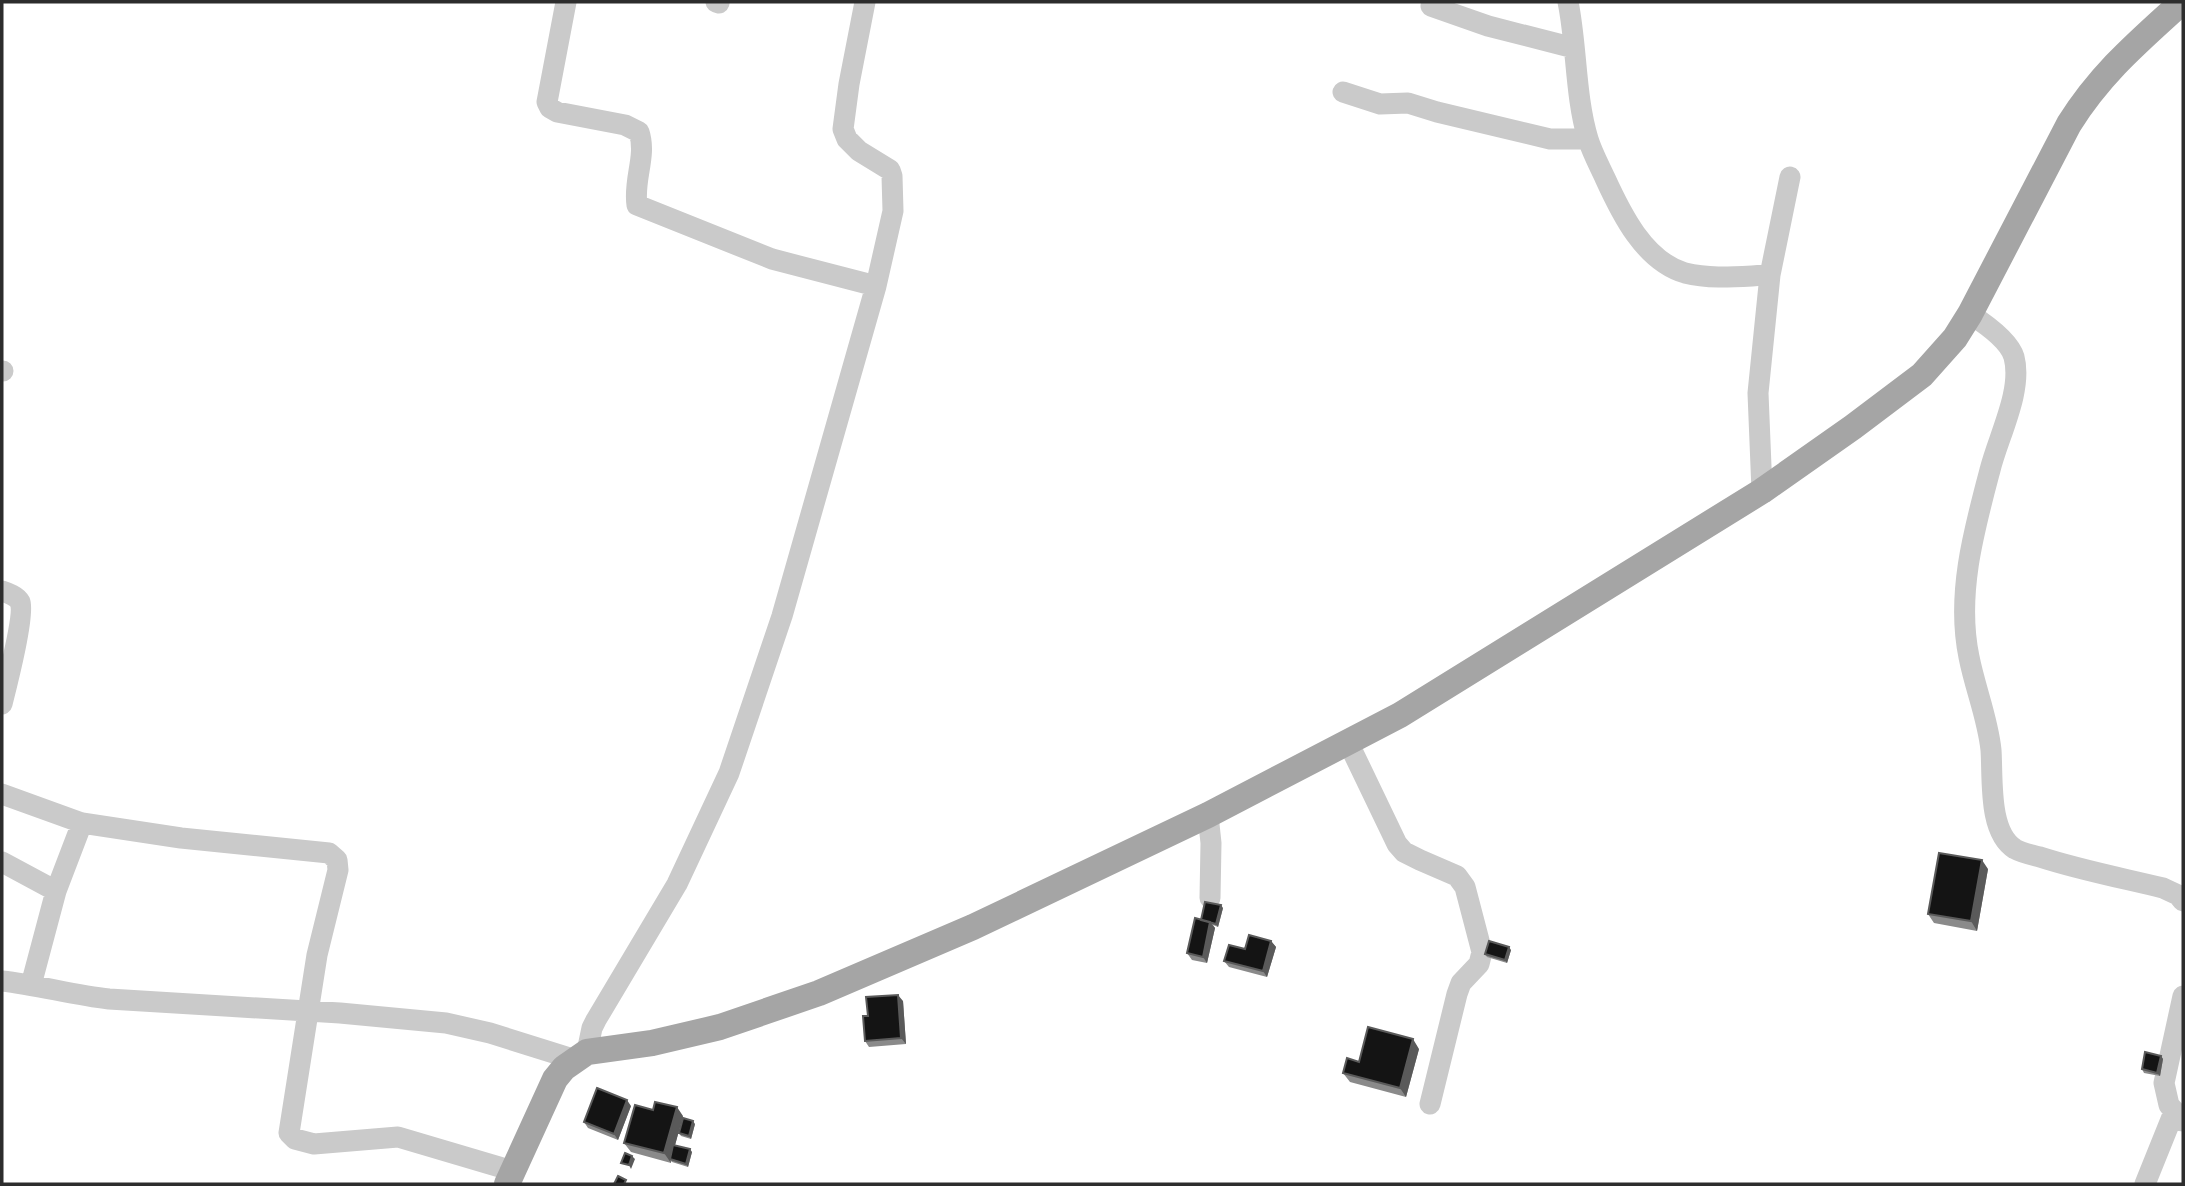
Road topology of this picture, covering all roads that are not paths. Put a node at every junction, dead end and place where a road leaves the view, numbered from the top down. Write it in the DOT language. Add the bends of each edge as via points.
graph roads {
  1 [pos="566,2"];
  2 [pos="864,2"];
  3 [pos="1568,2"];
  4 [pos="2182,2"];
  5 [pos="1430,6"];
  6 [pos="1574,48"];
  7 [pos="1343,92"];
  8 [pos="1587,139"];
  9 [pos="1790,177"];
  10 [pos="1770,275"];
  11 [pos="876,286"];
  12 [pos="1969,314"];
  13 [pos="1762,491"];
  14 [pos="2,591"];
  15 [pos="2,704"];
  16 [pos="1348,742"];
  17 [pos="2,794"];
  18 [pos="1208,815"];
  19 [pos="82,823"];
  20 [pos="2,862"];
  21 [pos="57,891"];
  22 [pos="1210,898"];
  23 [pos="2183,901"];
  24 [pos="2,981"];
  25 [pos="31,985"];
  26 [pos="2183,996"];
  27 [pos="309,1012"];
  28 [pos="581,1056"];
  29 [pos="1430,1104"];
  30 [pos="2179,1116"];
  31 [pos="510,1178"];
  32 [pos="2145,1184"];
  1 -- 11 [label="street" via="547,102 557,112 639,132 637,205 772,259"];
  2 -- 11 [label="street" via="843,130 847,139 892,176 893,211"];
  3 -- 6 [label="street"];
  4 -- 12 [label="main road" via="2086,97"];
  5 -- 6 [label="street"];
  6 -- 8 [label="street"];
  7 -- 8 [label="street" via="1380,104 1408,103 1550,139"];
  8 -- 10 [label="street" via="1619,208 1653,254 1687,273"];
  9 -- 10 [label="street"];
  10 -- 13 [label="street" via="1758,393"];
  11 -- 28 [label="street" via="782,617 729,773 677,884 592,1028"];
  12 -- 13 [label="main road" via="1955,338 1922,375"];
  12 -- 23 [label="street" via="1993,329 2014,356 2015,388 1978,513 1964,621 1989,737 1994,813 2001,835 2015,849 2163,888"];
  13 -- 16 [label="main road" via="1400,715"];
  14 -- 15 [label="street" via="17,599 21,609"];
  16 -- 18 [label="main road"];
  16 -- 29 [label="street" via="1397,844 1463,882 1481,941 1479,964 1457,994"];
  17 -- 19 [label="street"];
  18 -- 22 [label="street"];
  18 -- 28 [label="main road" via="974,927 819,993 720,1027"];
  19 -- 21 [label="street"];
  19 -- 27 [label="street" via="329,853 337,860 338,870 317,955"];
  20 -- 21 [label="street"];
  21 -- 25 [label="street"];
  24 -- 25 [label="street"];
  25 -- 27 [label="street" via="109,999"];
  26 -- 30 [label="street" via="2164,1083 2169,1105"];
  27 -- 28 [label="street" via="446,1023"];
  27 -- 31 [label="street" via="289,1125 291,1136 314,1144 398,1137"];
  28 -- 31 [label="main road" via="555,1079"];
  30 -- 32 [label="street"];
}
